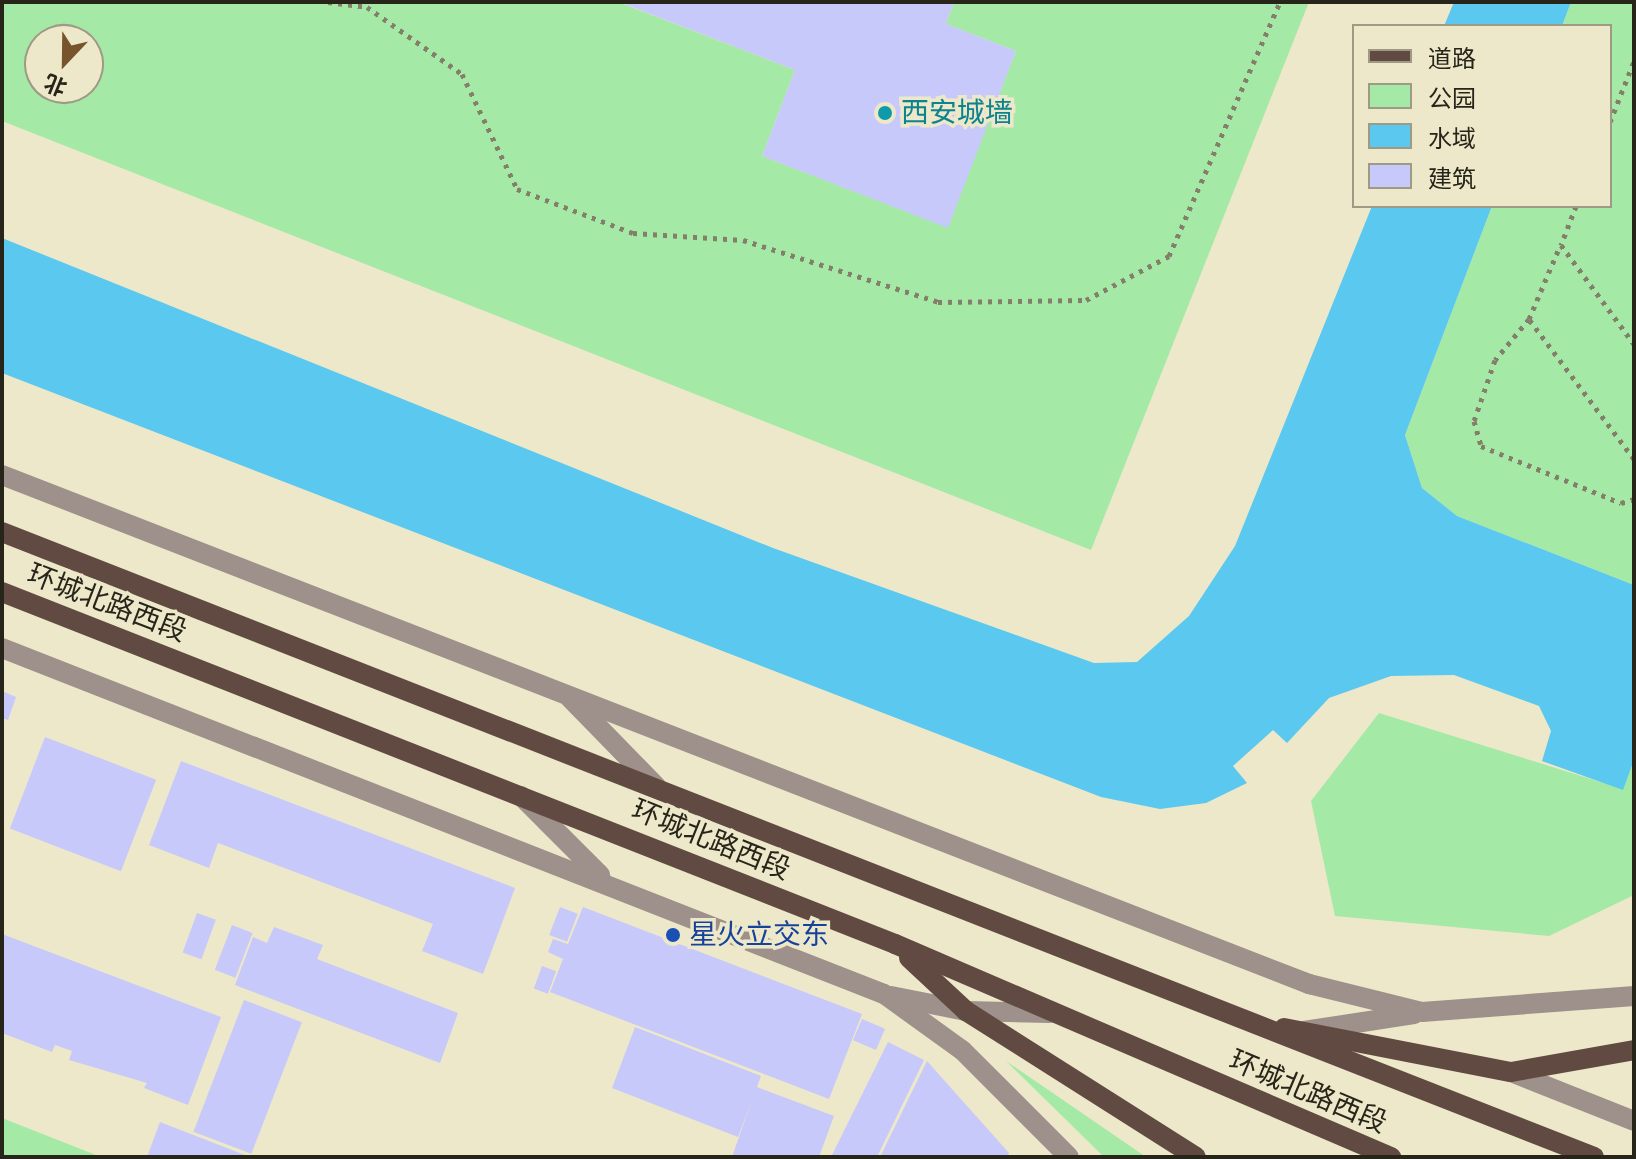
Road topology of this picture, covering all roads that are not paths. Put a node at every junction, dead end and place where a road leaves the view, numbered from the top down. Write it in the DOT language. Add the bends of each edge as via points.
graph roads {
  1 [pos="2,475"];
  2 [pos="2,532"];
  3 [pos="2,592"];
  4 [pos="2,648"];
  5 [pos="565,693"];
  6 [pos="657,787"];
  7 [pos="515,791"];
  8 [pos="608,882"];
  9 [pos="895,944"];
  10 [pos="884,994"];
  11 [pos="1634,996"];
  12 [pos="966,1011"];
  13 [pos="1422,1012"];
  14 [pos="1050,1013"];
  15 [pos="1233,1018"];
  16 [pos="1302,1031"];
  17 [pos="962,1050"];
  18 [pos="1634,1050"];
  19 [pos="1511,1072"];
  20 [pos="1634,1121"];
  21 [pos="1069,1157"];
  22 [pos="1196,1157"];
  23 [pos="1391,1157"];
  24 [pos="1594,1157"];
  1 -- 5 [label="street"];
  2 -- 6 [label="main road, 环城北路西段"];
  3 -- 7 [label="main road, 环城北路西段"];
  4 -- 8 [label="street"];
  5 -- 6 [label="street"];
  5 -- 13 [label="street" via="1309,984"];
  6 -- 15 [label="main road, 环城北路西段"];
  7 -- 8 [label="street"];
  7 -- 9 [label="main road, 环城北路西段"];
  8 -- 10 [label="street"];
  9 -- 12 [label="main road"];
  9 -- 14 [label="main road, 环城北路西段"];
  10 -- 12 [label="street"];
  10 -- 17 [label="street"];
  11 -- 13 [label="street"];
  12 -- 14 [label="street"];
  12 -- 17 [label="street"];
  12 -- 22 [label="main road"];
  13 -- 16 [label="street"];
  14 -- 23 [label="main road, 环城北路西段"];
  15 -- 16 [label="main road"];
  15 -- 24 [label="main road"];
  16 -- 19 [label="main road"];
  17 -- 21 [label="street"];
  18 -- 19 [label="main road"];
  19 -- 20 [label="street"];
}
